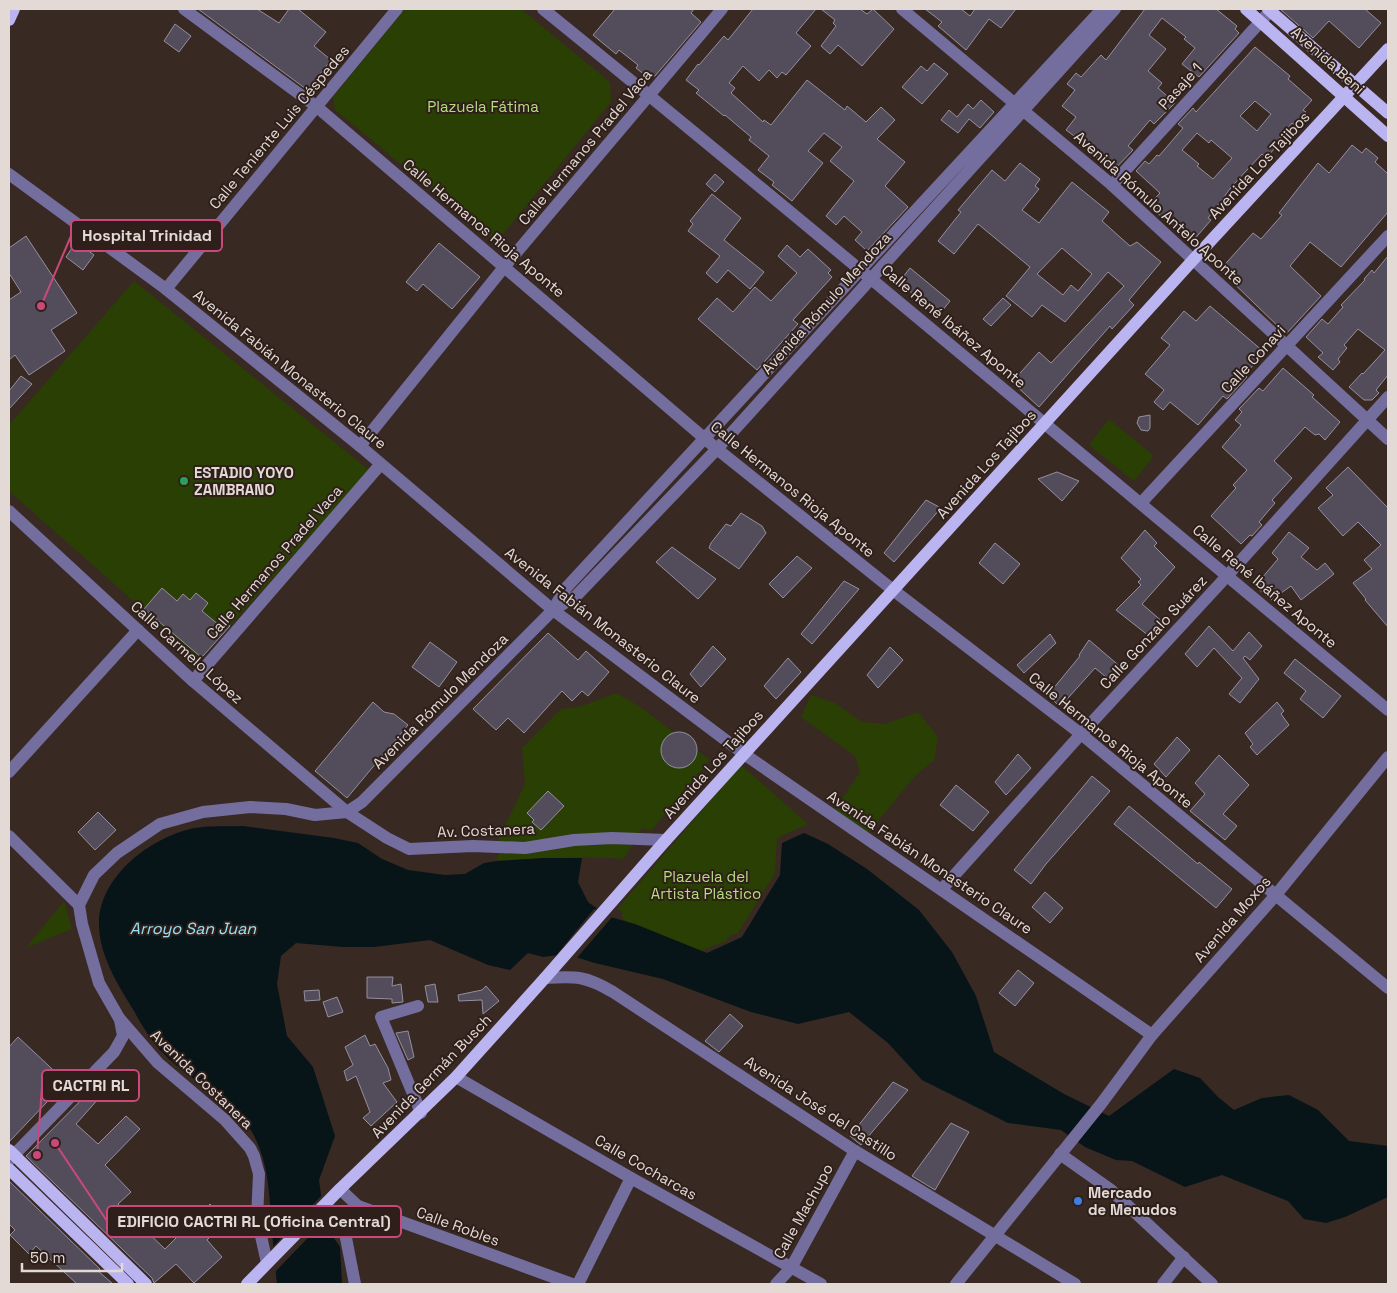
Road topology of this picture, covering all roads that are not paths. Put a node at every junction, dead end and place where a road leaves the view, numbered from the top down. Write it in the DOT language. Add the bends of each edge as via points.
graph roads {
  1 [pos="14,9"];
  2 [pos="184,9"];
  3 [pos="397,9"];
  4 [pos="542,9"];
  5 [pos="722,9"];
  6 [pos="902,9"];
  7 [pos="1102,9"];
  8 [pos="1115,9"];
  9 [pos="1246,9"];
  10 [pos="1270,9"];
  11 [pos="9,20"];
  12 [pos="1260,21"];
  13 [pos="1388,49"];
  14 [pos="1356,84"];
  15 [pos="650,96"];
  16 [pos="1344,97"];
  17 [pos="1019,106"];
  18 [pos="317,107"];
  19 [pos="1388,113"];
  20 [pos="1388,136"];
  21 [pos="9,174"];
  22 [pos="1112,186"];
  23 [pos="1388,236"];
  24 [pos="1193,260"];
  25 [pos="504,266"];
  26 [pos="861,269"];
  27 [pos="871,277"];
  28 [pos="166,289"];
  29 [pos="1287,346"];
  30 [pos="1388,398"];
  31 [pos="1367,420"];
  32 [pos="1044,424"];
  33 [pos="704,438"];
  34 [pos="1388,439"];
  35 [pos="360,446"];
  36 [pos="716,449"];
  37 [pos="380,465"];
  38 [pos="1141,503"];
  39 [pos="9,511"];
  40 [pos="1227,576"];
  41 [pos="893,590"];
  42 [pos="553,610"];
  43 [pos="138,630"];
  44 [pos="193,681"];
  45 [pos="1388,710"];
  46 [pos="1081,734"];
  47 [pos="744,754"];
  48 [pos="1388,757"];
  49 [pos="9,772"];
  50 [pos="347,812"];
  51 [pos="9,836"];
  52 [pos="666,840"];
  53 [pos="942,889"];
  54 [pos="1275,896"];
  55 [pos="79,906"];
  56 [pos="547,976"];
  57 [pos="1388,988"];
  58 [pos="418,1006"];
  59 [pos="119,1018"];
  60 [pos="1152,1035"];
  61 [pos="456,1077"];
  62 [pos="420,1113"];
  63 [pos="1064,1149"];
  64 [pos="855,1151"];
  65 [pos="10,1155"];
  66 [pos="9,1169"];
  67 [pos="631,1178"];
  68 [pos="336,1193"];
  69 [pos="358,1206"];
  70 [pos="995,1235"];
  71 [pos="1184,1258"];
  72 [pos="267,1263"];
  73 [pos="792,1268"];
  74 [pos="128,1284"];
  75 [pos="146,1284"];
  76 [pos="247,1284"];
  77 [pos="354,1284"];
  78 [pos="572,1284"];
  79 [pos="578,1284"];
  80 [pos="776,1284"];
  81 [pos="821,1284"];
  82 [pos="956,1284"];
  83 [pos="1075,1284"];
  84 [pos="1163,1284"];
  85 [pos="1212,1284"];
  1 -- 11 [label="main road"];
  2 -- 18 [label="street, Calle Hermanos Rioja Aponte"];
  3 -- 18 [label="street, Calle Teniente Luis Céspedes"];
  4 -- 15 [label="street, Calle René Ibáñez Aponte"];
  5 -- 15 [label="street, Calle Hermanos Pradel Vaca"];
  6 -- 17 [label="street, Avenida Rómulo Antelo Aponte"];
  7 -- 17 [label="street, Avenida Rómulo Mendoza"];
  8 -- 17 [label="street, Avenida Rómulo Mendoza"];
  9 -- 12 [label="main road, Avenida Beni"];
  10 -- 12 [label="street, Pasaje 1"];
  10 -- 14 [label="main road, Avenida Beni"];
  12 -- 16 [label="main road, Avenida Beni"];
  12 -- 22 [label="street, Pasaje 1"];
  13 -- 14 [label="main road, Avenida Los Tajibos"];
  14 -- 16 [label="main road, Avenida Los Tajibos"];
  14 -- 19 [label="main road, Avenida Beni"];
  15 -- 25 [label="street, Calle Hermanos Pradel Vaca"];
  15 -- 26 [label="street, Calle René Ibáñez Aponte"];
  16 -- 20 [label="main road, Avenida Beni"];
  16 -- 24 [label="main road, Avenida Los Tajibos"];
  17 -- 22 [label="street, Avenida Rómulo Antelo Aponte"];
  17 -- 26 [label="street, Avenida Rómulo Mendoza"];
  17 -- 27 [label="street, Avenida Rómulo Mendoza"];
  18 -- 25 [label="street, Calle Hermanos Rioja Aponte"];
  18 -- 28 [label="street, Calle Teniente Luis Céspedes"];
  21 -- 28 [label="street, Avenida Fabián Monasterio Claure"];
  22 -- 24 [label="street, Avenida Rómulo Antelo Aponte"];
  23 -- 29 [label="street, Calle Conavi"];
  24 -- 29 [label="street, Avenida Rómulo Antelo Aponte"];
  24 -- 32 [label="main road, Avenida Los Tajibos"];
  25 -- 33 [label="street, Calle Hermanos Rioja Aponte"];
  25 -- 35 [label="street, Calle Hermanos Pradel Vaca"];
  26 -- 27 [label="street, Calle René Ibáñez Aponte"];
  26 -- 33 [label="street, Avenida Rómulo Mendoza"];
  27 -- 32 [label="street, Calle René Ibáñez Aponte"];
  27 -- 36 [label="street, Avenida Rómulo Mendoza"];
  28 -- 35 [label="street, Avenida Fabián Monasterio Claure"];
  29 -- 31 [label="street, Avenida Rómulo Antelo Aponte"];
  29 -- 38 [label="street, Calle Conavi"];
  30 -- 31 [label="street, Calle Gonzalo Suárez"];
  31 -- 34 [label="street, Avenida Rómulo Antelo Aponte"];
  31 -- 40 [label="street, Calle Gonzalo Suárez"];
  32 -- 38 [label="street, Calle René Ibáñez Aponte"];
  32 -- 41 [label="main road, Avenida Los Tajibos"];
  33 -- 36 [label="street, Calle Hermanos Rioja Aponte"];
  33 -- 42 [label="street, Avenida Rómulo Mendoza" via="565,589"];
  35 -- 37 [label="street, Avenida Fabián Monasterio Claure"];
  36 -- 41 [label="street, Calle Hermanos Rioja Aponte"];
  36 -- 42 [label="street, Avenida Rómulo Mendoza" via="576,596"];
  37 -- 42 [label="street, Avenida Fabián Monasterio Claure"];
  37 -- 44 [label="street, Calle Hermanos Pradel Vaca"];
  38 -- 40 [label="street, Calle René Ibáñez Aponte"];
  39 -- 43 [label="street, Calle Carmelo López"];
  40 -- 45 [label="street, Calle René Ibáñez Aponte"];
  40 -- 46 [label="street, Calle Gonzalo Suárez"];
  41 -- 46 [label="street, Calle Hermanos Rioja Aponte"];
  41 -- 47 [label="main road, Avenida Los Tajibos"];
  42 -- 47 [label="street, Avenida Fabián Monasterio Claure"];
  42 -- 50 [label="street, Avenida Rómulo Mendoza" via="362,802"];
  43 -- 44 [label="street, Calle Carmelo López"];
  43 -- 49 [label="street"];
  44 -- 50 [label="street, Calle Carmelo López"];
  46 -- 53 [label="street, Calle Gonzalo Suárez"];
  46 -- 54 [label="street, Calle Hermanos Rioja Aponte"];
  47 -- 52 [label="main road, Avenida Los Tajibos"];
  47 -- 53 [label="street, Avenida Fabián Monasterio Claure"];
  48 -- 54 [label="street, Avenida Moxos"];
  50 -- 52 [label="street, Av. Costanera" via="387,838 410,848 525,848 612,838"];
  50 -- 55 [label="street" via="314,815 250,807 203,812 160,824 117,853 94,875"];
  51 -- 55 [label="street"];
  52 -- 56 [label="main road, Avenida Los Tajibos"];
  53 -- 60 [label="street, Avenida Fabián Monasterio Claure"];
  54 -- 57 [label="street, Calle Hermanos Rioja Aponte"];
  54 -- 60 [label="street, Avenida Moxos"];
  55 -- 59 [label="street, Avenida Costanera" via="98,983"];
  56 -- 61 [label="main road, Avenida Germán Busch"];
  56 -- 64 [label="street, Avenida José del Castillo" via="572,976 595,981"];
  58 -- 62 [label="street" via="381,1017"];
  59 -- 65 [label="street" via="123,1036 114,1052"];
  59 -- 72 [label="street, Avenida Costanera" via="158,1063 225,1120 250,1148 259,1174 257,1218"];
  60 -- 63 [label="street, Avenida Moxos" via="1102,1104"];
  61 -- 62 [label="main road, Avenida Germán Busch"];
  61 -- 67 [label="street, Calle Cocharcas"];
  62 -- 68 [label="main road, Avenida Germán Busch"];
  63 -- 70 [label="street"];
  63 -- 71 [label="street"];
  64 -- 70 [label="street, Avenida José del Castillo"];
  64 -- 73 [label="street, Calle Machupo"];
  65 -- 75 [label="main road"];
  66 -- 74 [label="main road"];
  67 -- 73 [label="street, Calle Cocharcas"];
  67 -- 79 [label="street"];
  68 -- 69 [label="street, Calle Robles"];
  68 -- 72 [label="main road, Avenida Germán Busch"];
  69 -- 77 [label="street" via="346,1238"];
  69 -- 78 [label="street, Calle Robles"];
  70 -- 82 [label="street"];
  70 -- 83 [label="street, Avenida José del Castillo"];
  71 -- 84 [label="street"];
  71 -- 85 [label="street"];
  72 -- 76 [label="main road"];
  73 -- 80 [label="street, Calle Machupo"];
  73 -- 81 [label="street, Calle Cocharcas"];
}
